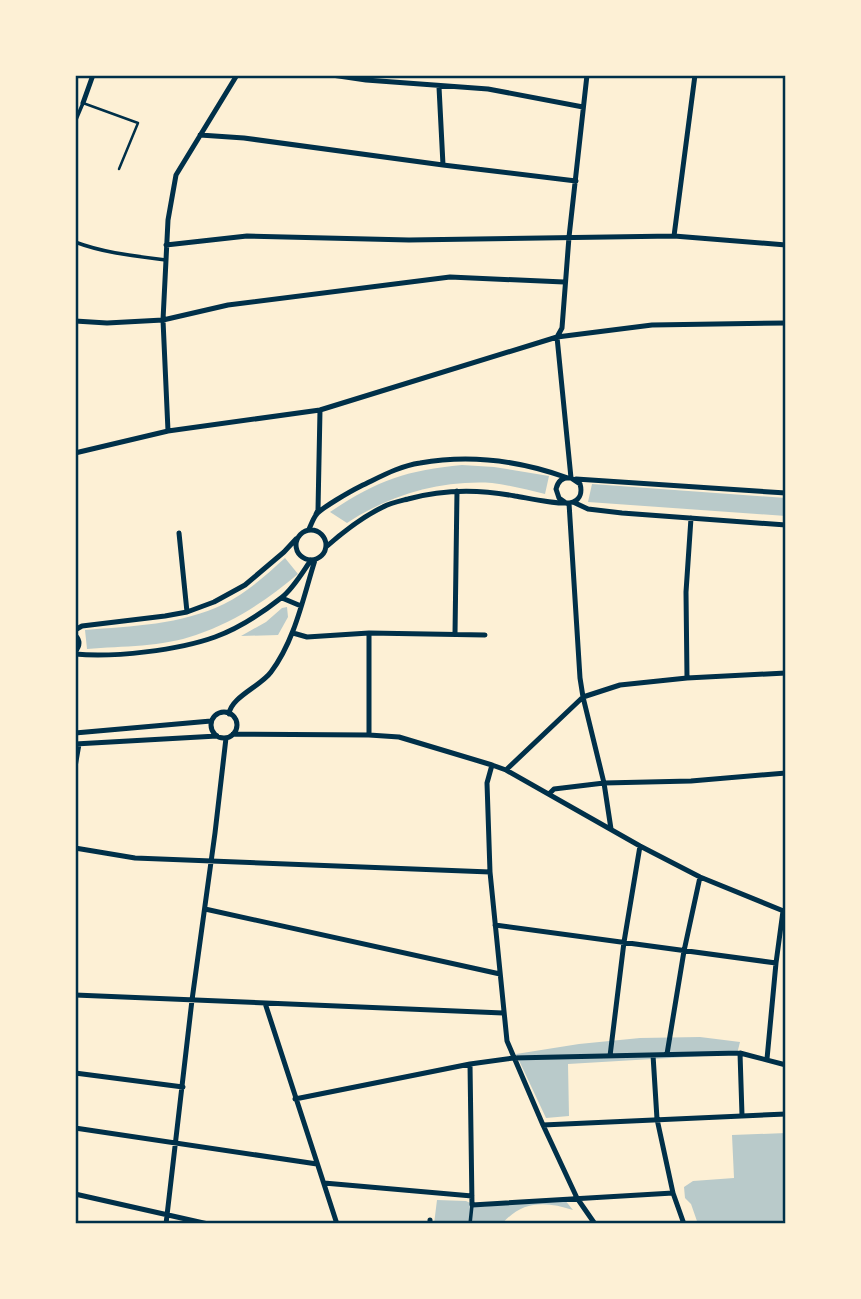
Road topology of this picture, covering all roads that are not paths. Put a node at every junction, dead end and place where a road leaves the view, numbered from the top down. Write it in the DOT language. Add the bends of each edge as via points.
graph roads {
  1 [pos="93,75"];
  2 [pos="237,75"];
  3 [pos="332,75"];
  4 [pos="587,75"];
  5 [pos="695,75"];
  6 [pos="439,86"];
  7 [pos="83,103"];
  8 [pos="583,107"];
  9 [pos="75,122"];
  10 [pos="200,135"];
  11 [pos="443,165"];
  12 [pos="119,169"];
  13 [pos="576,181"];
  14 [pos="674,236"];
  15 [pos="569,237"];
  16 [pos="75,242"];
  17 [pos="166,245"];
  18 [pos="786,245"];
  19 [pos="166,260"];
  20 [pos="564,282"];
  21 [pos="163,320"];
  22 [pos="75,321"];
  23 [pos="786,323"];
  24 [pos="558,337"];
  25 [pos="320,410"];
  26 [pos="167,431"];
  27 [pos="75,453"];
  28 [pos="571,478"];
  29 [pos="457,491"];
  30 [pos="786,493"];
  31 [pos="570,502"];
  32 [pos="316,514"];
  33 [pos="691,518"];
  34 [pos="786,525"];
  35 [pos="309,529"];
  36 [pos="179,533"];
  37 [pos="296,540"];
  38 [pos="326,547"];
  39 [pos="313,560"];
  40 [pos="282,597"];
  41 [pos="301,606"];
  42 [pos="187,612"];
  43 [pos="75,632"];
  44 [pos="293,633"];
  45 [pos="369,634"];
  46 [pos="455,634"];
  47 [pos="485,635"];
  48 [pos="75,653"];
  49 [pos="786,673"];
  50 [pos="688,678"];
  51 [pos="583,696"];
  52 [pos="229,714"];
  53 [pos="211,721"];
  54 [pos="75,733"];
  55 [pos="233,734"];
  56 [pos="369,735"];
  57 [pos="218,736"];
  58 [pos="226,738"];
  59 [pos="77,744"];
  60 [pos="492,765"];
  61 [pos="75,767"];
  62 [pos="506,770"];
  63 [pos="786,773"];
  64 [pos="604,783"];
  65 [pos="549,794"];
  66 [pos="611,829"];
  67 [pos="640,846"];
  68 [pos="75,848"];
  69 [pos="210,862"];
  70 [pos="490,872"];
  71 [pos="700,877"];
  72 [pos="205,909"];
  73 [pos="785,912"];
  74 [pos="495,925"];
  75 [pos="624,942"];
  76 [pos="684,951"];
  77 [pos="776,962"];
  78 [pos="500,974"];
  79 [pos="75,996"];
  80 [pos="192,1000"];
  81 [pos="265,1003"];
  82 [pos="503,1013"];
  83 [pos="740,1053"];
  84 [pos="667,1054"];
  85 [pos="653,1055"];
  86 [pos="610,1056"];
  87 [pos="513,1058"];
  88 [pos="767,1059"];
  89 [pos="470,1064"];
  90 [pos="786,1065"];
  91 [pos="75,1073"];
  92 [pos="183,1087"];
  93 [pos="295,1099"];
  94 [pos="786,1114"];
  95 [pos="742,1115"];
  96 [pos="657,1119"];
  97 [pos="542,1125"];
  98 [pos="75,1128"];
  99 [pos="176,1143"];
  100 [pos="317,1164"];
  101 [pos="324,1184"];
  102 [pos="673,1193"];
  103 [pos="75,1194"];
  104 [pos="472,1196"];
  105 [pos="577,1198"];
  106 [pos="472,1205"];
  107 [pos="167,1215"];
  108 [pos="166,1224"];
  109 [pos="208,1224"];
  110 [pos="337,1224"];
  111 [pos="470,1224"];
  112 [pos="595,1224"];
  113 [pos="684,1224"];
  1 -- 7 [label="street"];
  2 -- 10 [label="street"];
  3 -- 6 [label="street"];
  4 -- 8 [label="street"];
  5 -- 14 [label="street"];
  6 -- 8 [label="street" via="488,89"];
  6 -- 11 [label="street"];
  7 -- 9 [label="street"];
  7 -- 12 [label="lane" via="138,123"];
  8 -- 13 [label="street"];
  10 -- 11 [label="street"];
  10 -- 17 [label="street" via="176,175"];
  11 -- 13 [label="street"];
  13 -- 15 [label="street"];
  14 -- 15 [label="street"];
  14 -- 18 [label="street"];
  15 -- 17 [label="street" via="247,236"];
  15 -- 20 [label="street"];
  16 -- 19 [label="street"];
  17 -- 19 [label="street"];
  19 -- 21 [label="street"];
  20 -- 21 [label="street" via="450,277 228,305"];
  20 -- 24 [label="street"];
  21 -- 22 [label="street"];
  21 -- 26 [label="street"];
  23 -- 24 [label="street" via="652,325"];
  24 -- 25 [label="street"];
  24 -- 28 [label="street"];
  25 -- 26 [label="street"];
  25 -- 32 [label="street"];
  26 -- 27 [label="street"];
  28 -- 30 [label="street"];
  28 -- 31 [label="street" via="581,488 580,496"];
  28 -- 31 [label="street" via="560,481 556,489 559,498"];
  28 -- 32 [label="street" via="485,460 419,463 348,492"];
  29 -- 31 [label="street"];
  29 -- 38 [label="street" via="384,506"];
  29 -- 46 [label="street"];
  31 -- 33 [label="street" via="588,509"];
  31 -- 51 [label="street"];
  32 -- 35 [label="street"];
  33 -- 34 [label="street"];
  33 -- 50 [label="street" via="686,592"];
  35 -- 37 [label="street"];
  35 -- 38 [label="street" via="322,534"];
  36 -- 42 [label="street"];
  37 -- 39 [label="street" via="298,554"];
  37 -- 42 [label="street" via="245,585"];
  38 -- 39 [label="street"];
  39 -- 40 [label="street"];
  39 -- 41 [label="street"];
  40 -- 41 [label="street"];
  40 -- 48 [label="street" via="216,637 121,654"];
  41 -- 44 [label="street"];
  42 -- 43 [label="street" via="82,626"];
  43 -- 48 [label="street" via="79,645"];
  44 -- 45 [label="street" via="307,637"];
  44 -- 52 [label="street" via="271,673 236,701"];
  45 -- 46 [label="street"];
  45 -- 56 [label="street"];
  46 -- 47 [label="street"];
  49 -- 50 [label="street"];
  50 -- 51 [label="street" via="620,685"];
  51 -- 62 [label="street"];
  51 -- 64 [label="street"];
  52 -- 53 [label="street" via="221,713"];
  52 -- 55 [label="street" via="236,723"];
  53 -- 54 [label="street"];
  53 -- 57 [label="street"];
  55 -- 56 [label="street"];
  55 -- 58 [label="street"];
  56 -- 60 [label="street" via="399,737"];
  57 -- 58 [label="street"];
  57 -- 59 [label="street"];
  58 -- 69 [label="street"];
  59 -- 61 [label="street"];
  60 -- 62 [label="street"];
  60 -- 70 [label="street" via="487,783"];
  62 -- 65 [label="street"];
  63 -- 64 [label="street"];
  64 -- 65 [label="street" via="554,789"];
  64 -- 66 [label="street"];
  65 -- 66 [label="street"];
  66 -- 67 [label="street"];
  67 -- 71 [label="street"];
  67 -- 75 [label="street"];
  68 -- 69 [label="street" via="135,858"];
  69 -- 70 [label="street"];
  69 -- 72 [label="street"];
  70 -- 74 [label="street"];
  71 -- 73 [label="street"];
  71 -- 76 [label="street"];
  72 -- 78 [label="street"];
  72 -- 80 [label="street"];
  73 -- 77 [label="street"];
  74 -- 75 [label="street"];
  74 -- 78 [label="street"];
  75 -- 76 [label="street"];
  75 -- 86 [label="street"];
  76 -- 77 [label="street"];
  76 -- 84 [label="street"];
  77 -- 88 [label="street"];
  78 -- 82 [label="street"];
  79 -- 80 [label="street"];
  80 -- 81 [label="street"];
  80 -- 92 [label="street"];
  81 -- 82 [label="street"];
  81 -- 93 [label="street"];
  82 -- 87 [label="street"];
  83 -- 84 [label="street"];
  83 -- 88 [label="street"];
  83 -- 95 [label="street"];
  84 -- 85 [label="street"];
  85 -- 86 [label="street"];
  85 -- 96 [label="street"];
  86 -- 87 [label="street"];
  87 -- 89 [label="street"];
  87 -- 97 [label="street"];
  88 -- 90 [label="street"];
  89 -- 93 [label="street"];
  89 -- 104 [label="street"];
  91 -- 92 [label="street"];
  92 -- 99 [label="street"];
  93 -- 100 [label="street"];
  94 -- 95 [label="street"];
  95 -- 96 [label="street"];
  96 -- 97 [label="street"];
  96 -- 102 [label="street"];
  97 -- 105 [label="street"];
  98 -- 99 [label="street"];
  99 -- 100 [label="street"];
  99 -- 107 [label="street"];
  100 -- 101 [label="street"];
  101 -- 104 [label="street"];
  101 -- 110 [label="street"];
  102 -- 105 [label="street"];
  102 -- 113 [label="street"];
  103 -- 107 [label="street"];
  104 -- 106 [label="street"];
  105 -- 106 [label="street"];
  105 -- 112 [label="street"];
  106 -- 111 [label="street"];
  107 -- 108 [label="street"];
  107 -- 109 [label="street"];
}
